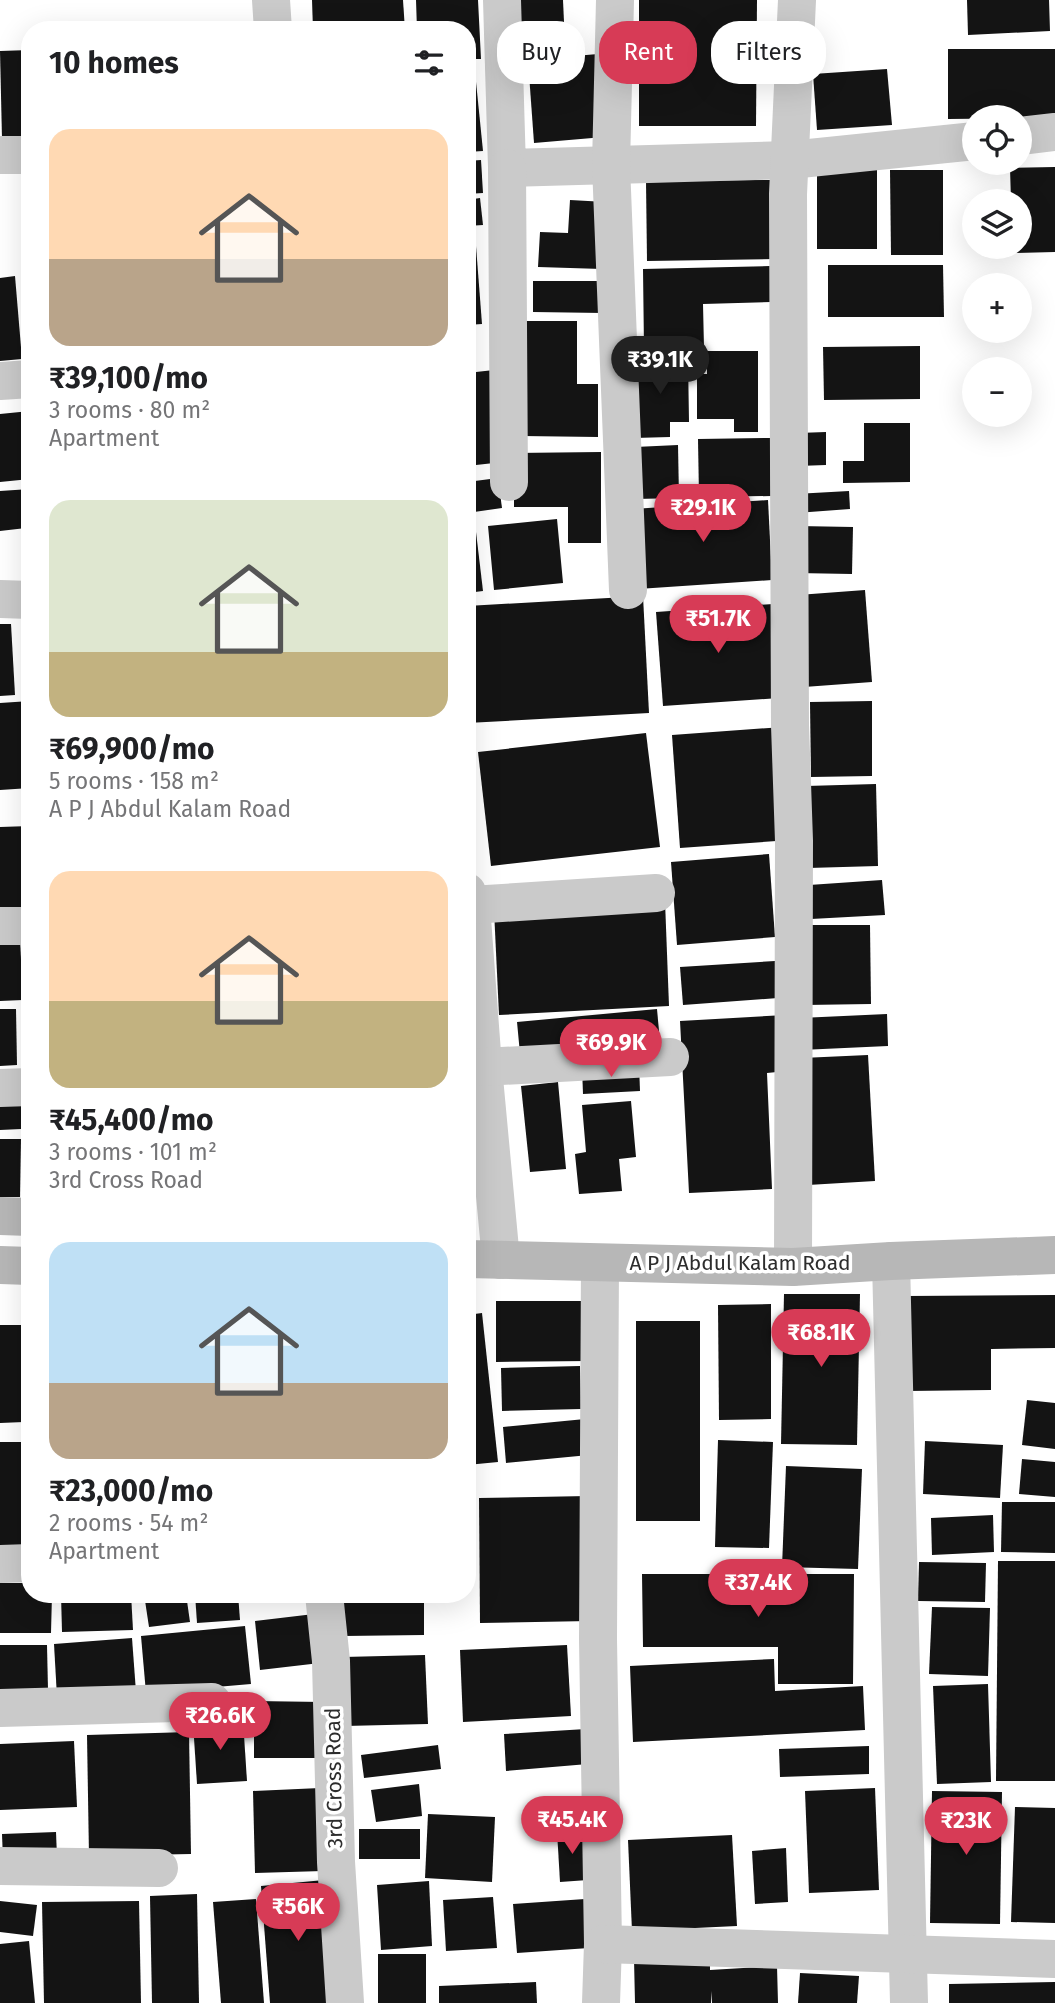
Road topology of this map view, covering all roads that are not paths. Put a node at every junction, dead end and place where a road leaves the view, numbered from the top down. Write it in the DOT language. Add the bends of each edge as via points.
graph roads {
  1 [pos="271,0"];
  2 [pos="502,0"];
  3 [pos="615,0"];
  4 [pos="797,0"];
  5 [pos="272,21"];
  6 [pos="1055,132"];
  7 [pos="1032,135"];
  8 [pos="962,142"];
  9 [pos="0,155"];
  10 [pos="21,155"];
  11 [pos="790,160"];
  12 [pos="611,165"];
  13 [pos="507,168"];
  14 [pos="21,380"];
  15 [pos="0,381"];
  16 [pos="509,482"];
  17 [pos="628,590"];
  18 [pos="0,599"];
  19 [pos="21,600"];
  20 [pos="656,893"];
  21 [pos="476,899"];
  22 [pos="0,926"];
  23 [pos="21,926"];
  24 [pos="476,1020"];
  25 [pos="478,1055"];
  26 [pos="670,1057"];
  27 [pos="21,1087"];
  28 [pos="0,1088"];
  29 [pos="0,1216"];
  30 [pos="21,1217"];
  31 [pos="1055,1255"];
  32 [pos="484,1259"];
  33 [pos="891,1261"];
  34 [pos="600,1263"];
  35 [pos="0,1265"];
  36 [pos="21,1266"];
  37 [pos="793,1267"];
  38 [pos="21,1563"];
  39 [pos="0,1564"];
  40 [pos="325,1603"];
  41 [pos="212,1702"];
  42 [pos="0,1708"];
  43 [pos="0,1866"];
  44 [pos="159,1868"];
  45 [pos="603,1944"];
  46 [pos="908,1954"];
  47 [pos="1055,1959"];
  48 [pos="345,2003"];
  49 [pos="601,2003"];
  50 [pos="909,2003"];
  1 -- 5 [label="street"];
  2 -- 13 [label="street"];
  3 -- 12 [label="street"];
  4 -- 11 [label="street"];
  6 -- 7 [label="street"];
  8 -- 11 [label="street"];
  9 -- 10 [label="street"];
  11 -- 12 [label="street"];
  11 -- 37 [label="street"];
  12 -- 13 [label="street"];
  12 -- 17 [label="street"];
  13 -- 16 [label="street"];
  14 -- 15 [label="street"];
  18 -- 19 [label="street"];
  20 -- 21 [label="street"];
  22 -- 23 [label="street"];
  24 -- 25 [label="street"];
  25 -- 26 [label="street"];
  25 -- 32 [label="street"];
  27 -- 28 [label="street"];
  29 -- 30 [label="street"];
  31 -- 33 [label="street, A P J Abdul Kalam Road"];
  32 -- 34 [label="street, A P J Abdul Kalam Road"];
  33 -- 37 [label="street, A P J Abdul Kalam Road"];
  33 -- 46 [label="street"];
  34 -- 37 [label="street, A P J Abdul Kalam Road"];
  34 -- 45 [label="street" via="598,1639"];
  35 -- 36 [label="street"];
  38 -- 39 [label="street"];
  40 -- 48 [label="street, 3rd Cross Road"];
  41 -- 42 [label="street"];
  43 -- 44 [label="street"];
  45 -- 46 [label="street"];
  45 -- 49 [label="street"];
  46 -- 47 [label="street"];
  46 -- 50 [label="street"];
}
